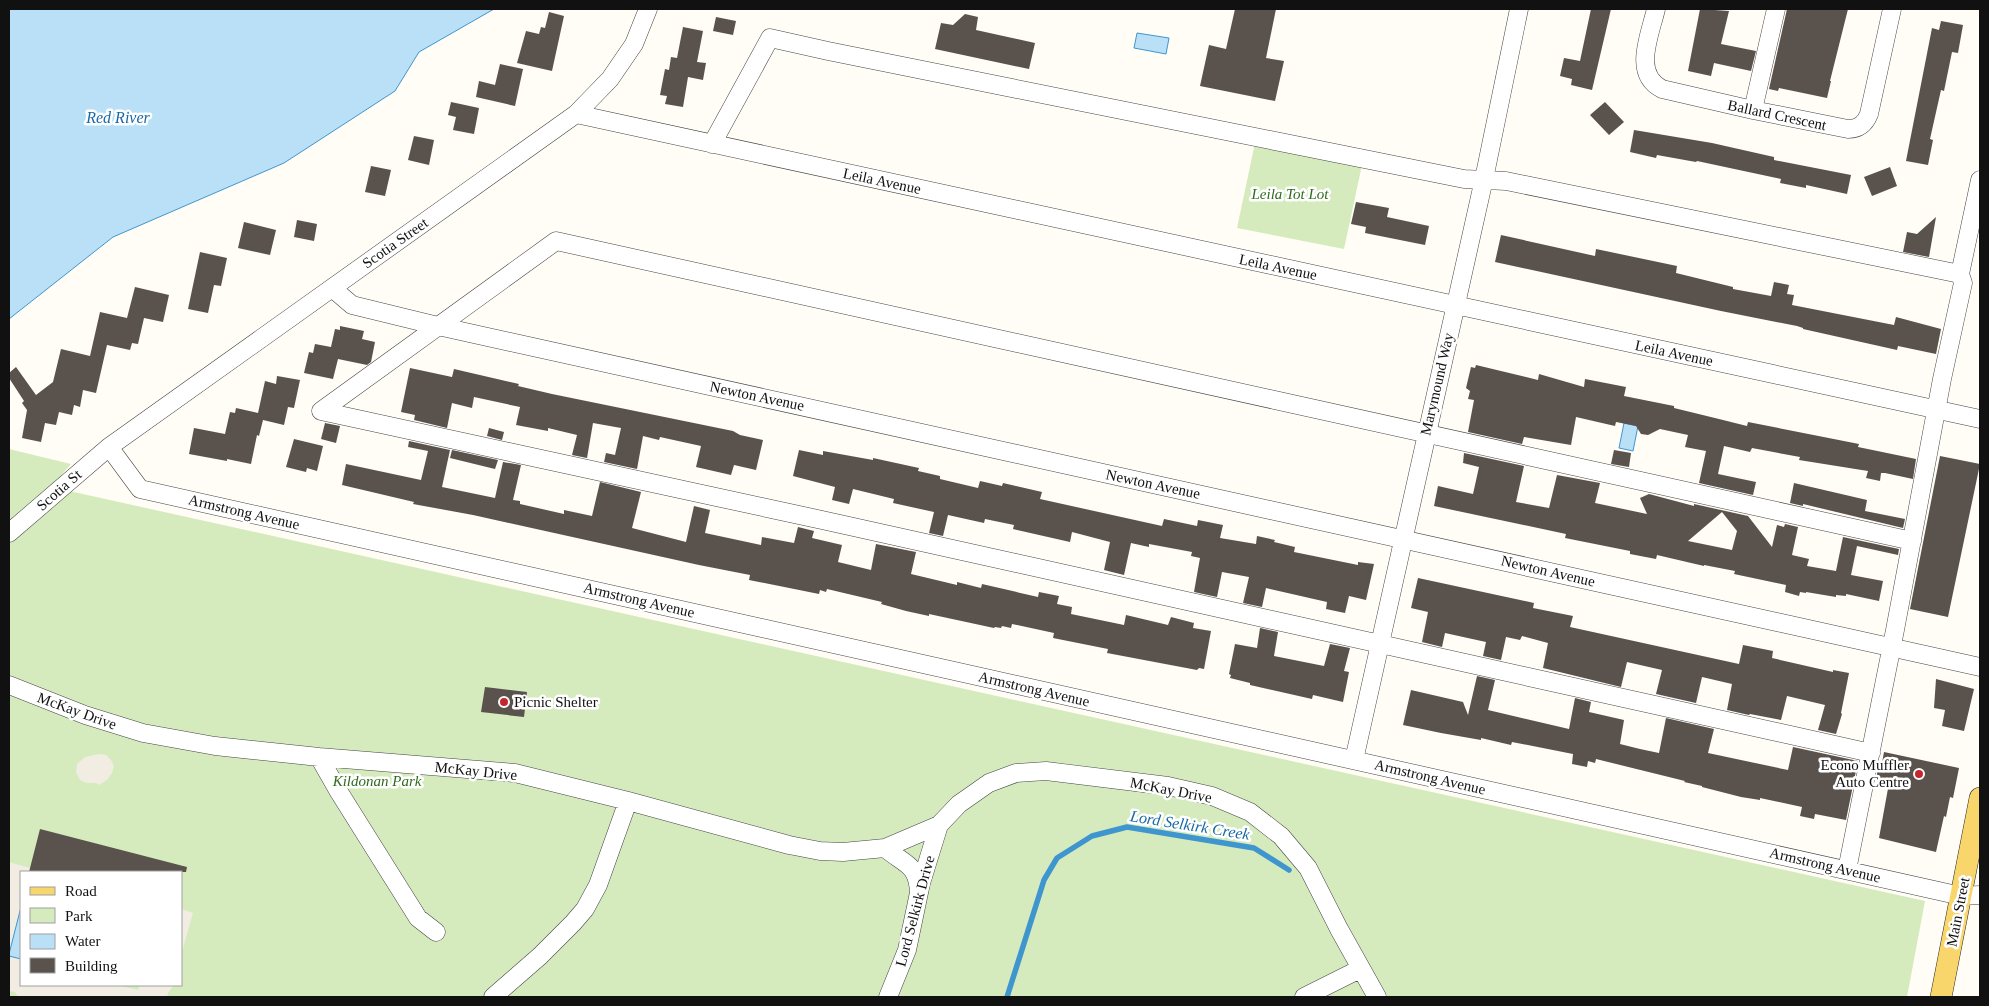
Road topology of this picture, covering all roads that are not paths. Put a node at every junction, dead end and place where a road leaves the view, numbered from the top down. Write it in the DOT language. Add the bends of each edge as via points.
graph roads {
  1 [pos="648,9"];
  2 [pos="1520,9"];
  3 [pos="1656,9"];
  4 [pos="1776,9"];
  5 [pos="1892,9"];
  6 [pos="1753,110"];
  7 [pos="576,114"];
  8 [pos="712,144"];
  9 [pos="1484,179"];
  10 [pos="1980,180"];
  11 [pos="1960,274"];
  12 [pos="332,288"];
  13 [pos="1455,306"];
  14 [pos="438,326"];
  15 [pos="1937,409"];
  16 [pos="1980,419"];
  17 [pos="1426,434"];
  18 [pos="110,447"];
  19 [pos="9,533"];
  20 [pos="1403,539"];
  21 [pos="1912,541"];
  22 [pos="1379,644"];
  23 [pos="1892,647"];
  24 [pos="1980,667"];
  25 [pos="9,686"];
  26 [pos="1871,753"];
  27 [pos="319,757"];
  28 [pos="1354,760"];
  29 [pos="1980,798"];
  30 [pos="628,801"];
  31 [pos="939,825"];
  32 [pos="885,848"];
  33 [pos="1847,870"];
  34 [pos="919,893"];
  35 [pos="1971,896"];
  36 [pos="436,932"];
  37 [pos="1360,969"];
  38 [pos="493,997"];
  39 [pos="888,997"];
  40 [pos="1304,997"];
  41 [pos="1376,997"];
  42 [pos="1940,997"];
  1 -- 7 [label="street, Scotia Street" via="634,44 610,79"];
  2 -- 9 [label="street, Marymound Way"];
  3 -- 6 [label="street, Ballard Crescent" via="1645,60 1645,72 1651,82 1662,89"];
  4 -- 6 [label="street"];
  5 -- 6 [label="street, Ballard Crescent" via="1869,114 1858,128 1838,128"];
  7 -- 8 [label="street, Leila Avenue"];
  7 -- 12 [label="street, Scotia Street"];
  8 -- 9 [label="street" via="770,38 1464,179"];
  8 -- 13 [label="street, Leila Avenue"];
  9 -- 11 [label="street"];
  9 -- 13 [label="street, Marymound Way"];
  10 -- 11 [label="street"];
  11 -- 15 [label="street" via="1963,283"];
  12 -- 14 [label="street, Newton Avenue" via="352,305"];
  12 -- 18 [label="street, Scotia Street"];
  13 -- 15 [label="street, Leila Avenue"];
  13 -- 17 [label="street, Marymound Way"];
  14 -- 17 [label="street" via="556,241"];
  14 -- 20 [label="street, Newton Avenue"];
  14 -- 22 [label="street" via="321,411"];
  15 -- 16 [label="street, Leila Avenue"];
  15 -- 21 [label="street"];
  17 -- 20 [label="street, Marymound Way"];
  17 -- 21 [label="street"];
  18 -- 19 [label="street, Scotia St"];
  18 -- 28 [label="street, Armstrong Avenue" via="140,489"];
  20 -- 22 [label="street, Marymound Way"];
  20 -- 23 [label="street, Newton Avenue"];
  21 -- 23 [label="street"];
  22 -- 26 [label="street"];
  22 -- 28 [label="street, Marymound Way"];
  23 -- 24 [label="street, Newton Avenue"];
  23 -- 26 [label="street"];
  25 -- 27 [label="street, McKay Drive" via="142,733 215,746"];
  26 -- 33 [label="street"];
  27 -- 30 [label="street, McKay Drive" via="514,773"];
  27 -- 36 [label="street" via="418,918"];
  28 -- 33 [label="street, Armstrong Avenue"];
  29 -- 35 [label="main road, Main Street"];
  30 -- 32 [label="street, McKay Drive" via="820,851"];
  30 -- 38 [label="street" via="598,885 584,909 540,956"];
  31 -- 32 [label="street, McKay Drive"];
  31 -- 34 [label="street, Lord Selkirk Drive"];
  31 -- 37 [label="street, McKay Drive" via="959,804 989,783 1016,773 1046,770 1168,786 1212,796 1250,812 1281,836 1308,868"];
  32 -- 34 [label="street" via="910,865 918,880"];
  33 -- 35 [label="street, Armstrong Avenue"];
  34 -- 39 [label="street, Lord Selkirk Drive" via="907,950"];
  35 -- 42 [label="main road, Main Street"];
  37 -- 40 [label="street"];
  37 -- 41 [label="street, McKay Drive"];
}
